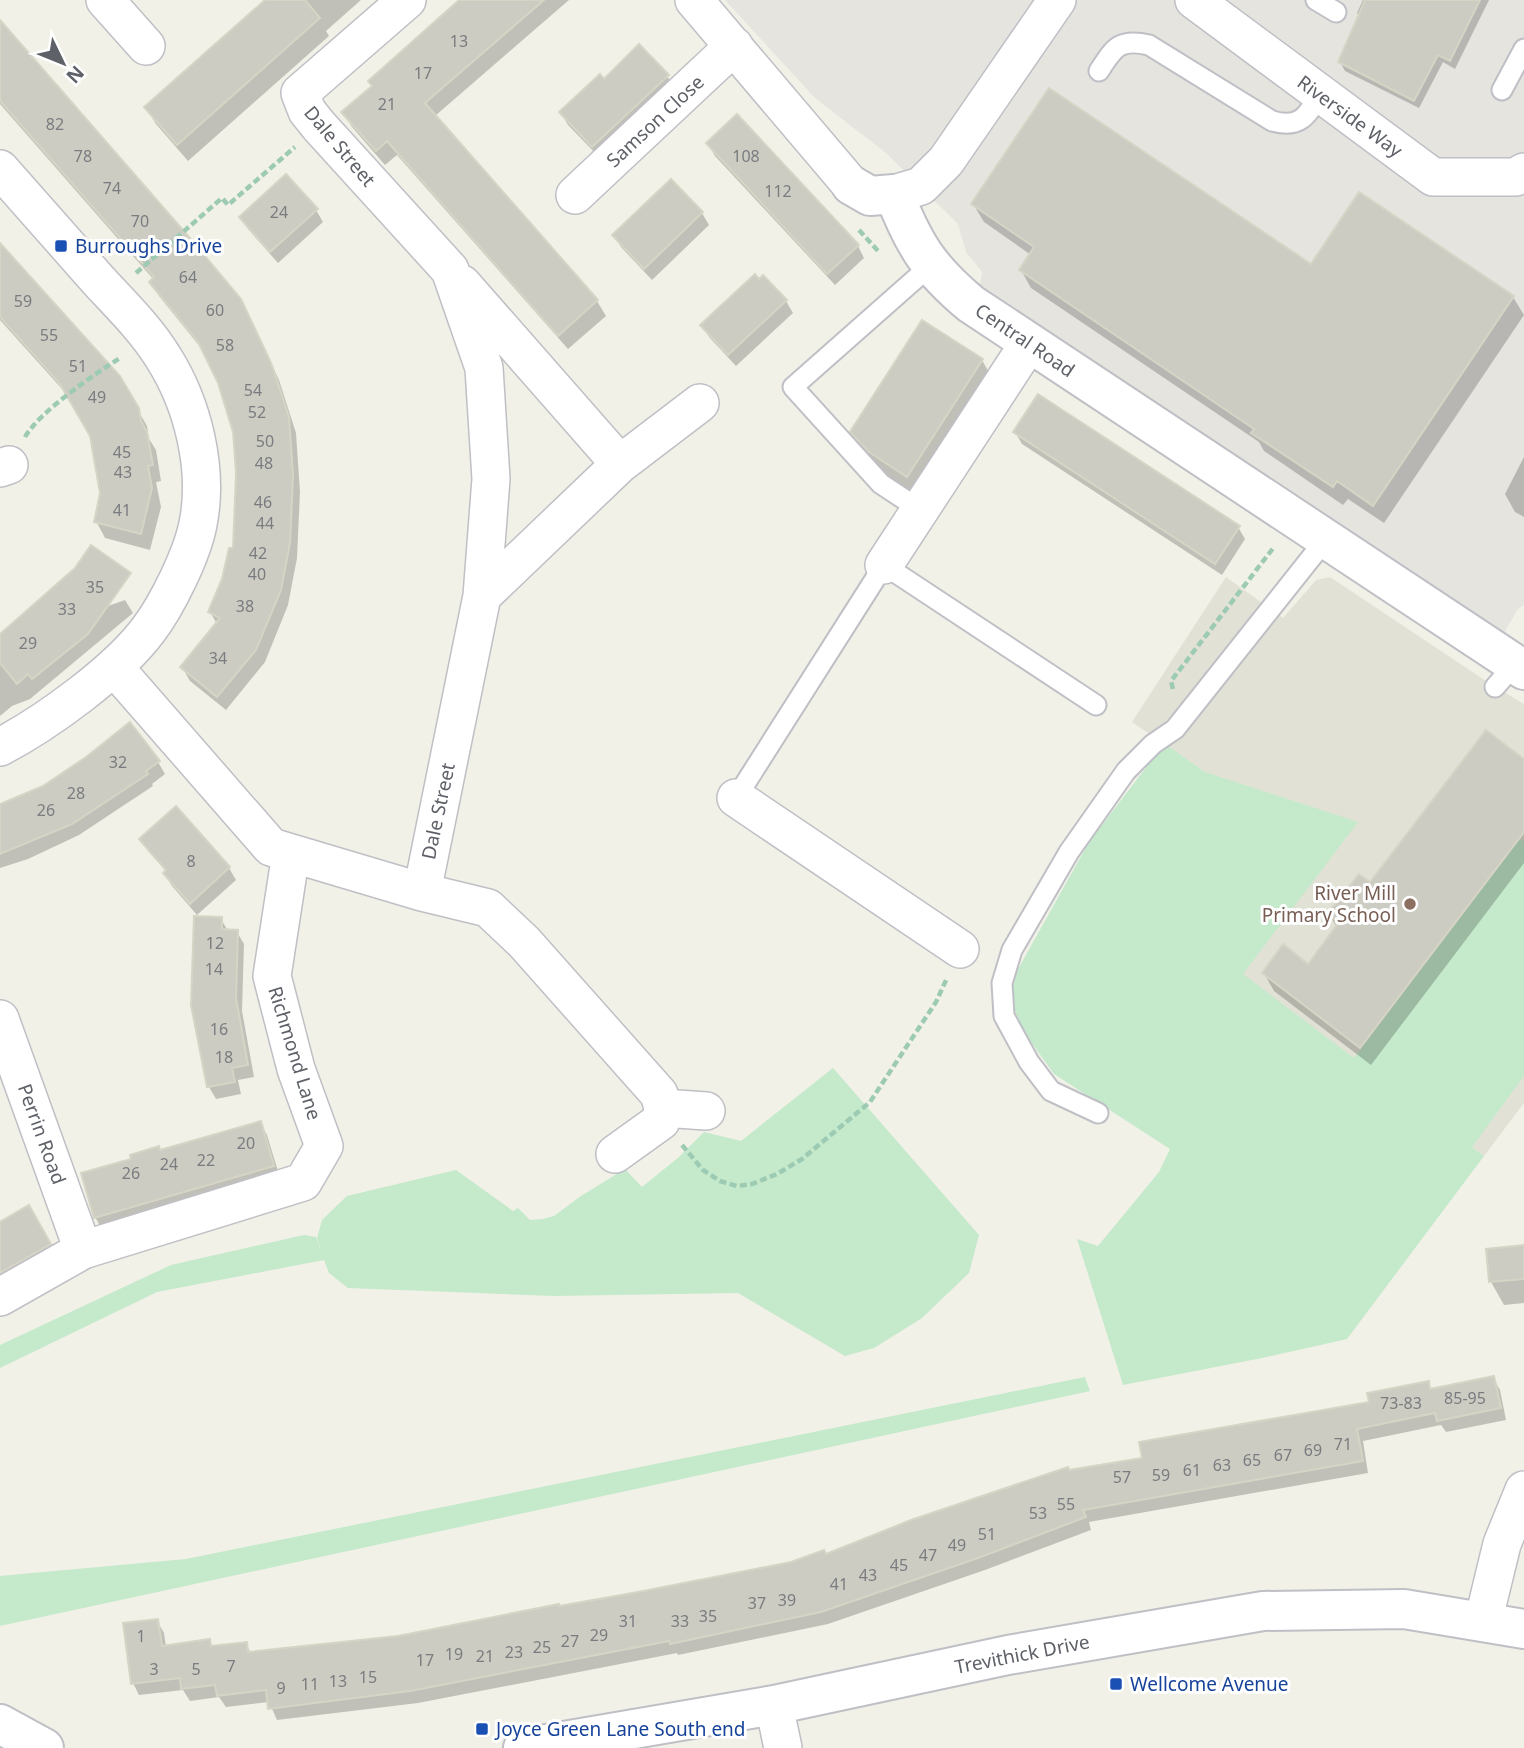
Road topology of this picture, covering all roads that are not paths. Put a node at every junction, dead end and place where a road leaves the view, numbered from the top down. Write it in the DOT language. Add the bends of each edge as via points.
graph roads {
  1 [pos="105,0"];
  2 [pos="407,0"];
  3 [pos="694,0"];
  4 [pos="1057,0"];
  5 [pos="1194,0"];
  6 [pos="1316,0"];
  7 [pos="1336,12"];
  8 [pos="146,46"];
  9 [pos="734,46"];
  10 [pos="1524,49"];
  11 [pos="1099,71"];
  12 [pos="1502,90"];
  13 [pos="1321,93"];
  14 [pos="0,169"];
  15 [pos="1524,172"];
  16 [pos="851,185"];
  17 [pos="894,194"];
  18 [pos="575,195"];
  19 [pos="930,266"];
  20 [pos="450,270"];
  21 [pos="1029,343"];
  22 [pos="700,403"];
  23 [pos="620,464"];
  24 [pos="919,509"];
  25 [pos="1326,539"];
  26 [pos="884,565"];
  27 [pos="482,596"];
  28 [pos="114,667"];
  29 [pos="1511,674"];
  30 [pos="1096,705"];
  31 [pos="0,747"];
  32 [pos="736,798"];
  33 [pos="291,853"];
  34 [pos="422,892"];
  35 [pos="960,949"];
  36 [pos="1,1023"];
  37 [pos="706,1111"];
  38 [pos="1098,1113"];
  39 [pos="662,1115"];
  40 [pos="615,1154"];
  41 [pos="83,1250"];
  42 [pos="0,1297"];
  43 [pos="1524,1490"];
  44 [pos="1483,1622"];
  45 [pos="1524,1629"];
  46 [pos="774,1705"];
  47 [pos="0,1724"];
  48 [pos="44,1748"];
  49 [pos="523,1748"];
  50 [pos="783,1748"];
  1 -- 8 [label="street"];
  2 -- 20 [label="street, Dale Street" via="300,93 319,126"];
  3 -- 9 [label="street"];
  4 -- 17 [label="street" via="946,161 921,186"];
  5 -- 13 [label="street, Riverside Way"];
  6 -- 7 [label="lane"];
  9 -- 16 [label="street"];
  9 -- 18 [label="street, Samson Close"];
  10 -- 12 [label="lane"];
  11 -- 13 [label="lane" via="1122,44 1149,45 1280,124 1301,121"];
  13 -- 15 [label="street, Riverside Way" via="1433,177 1516,177"];
  14 -- 28 [label="street" via="163,356 183,395 193,430 201,477 198,525 178,578 149,629"];
  16 -- 17 [label="street" via="870,196"];
  17 -- 19 [label="street, Central Road"];
  19 -- 21 [label="street, Central Road" via="971,303"];
  19 -- 24 [label="lane" via="793,387 881,484"];
  20 -- 23 [label="street, Dale Street"];
  20 -- 27 [label="street, Dale Street" via="485,368 491,479"];
  21 -- 24 [label="street"];
  21 -- 25 [label="street, Central Road"];
  22 -- 23 [label="street"];
  23 -- 27 [label="street"];
  24 -- 26 [label="street"];
  25 -- 29 [label="street, Central Road" via="1446,618"];
  25 -- 38 [label="lane" via="1175,729 1126,771 1069,852 1012,950 1002,983 1004,1016 1051,1091"];
  26 -- 30 [label="lane"];
  26 -- 32 [label="lane"];
  27 -- 34 [label="street, Dale Street"];
  28 -- 31 [label="street" via="31,731"];
  28 -- 33 [label="street" via="271,847"];
  32 -- 35 [label="street"];
  33 -- 34 [label="street"];
  33 -- 41 [label="street, Richmond Lane" via="272,976 296,1069 324,1146 303,1182"];
  34 -- 39 [label="street" via="488,908 659,1094"];
  36 -- 41 [label="street, Perrin Road"];
  37 -- 39 [label="street"];
  39 -- 40 [label="street"];
  41 -- 42 [label="street, Richmond Lane"];
  43 -- 44 [label="street" via="1502,1544"];
  44 -- 45 [label="street, Trevithick Drive"];
  44 -- 46 [label="street, Trevithick Drive" via="1404,1609 1263,1611 1008,1655"];
  46 -- 49 [label="street, Trevithick Drive"];
  46 -- 50 [label="street"];
  47 -- 48 [label="street"];
}
